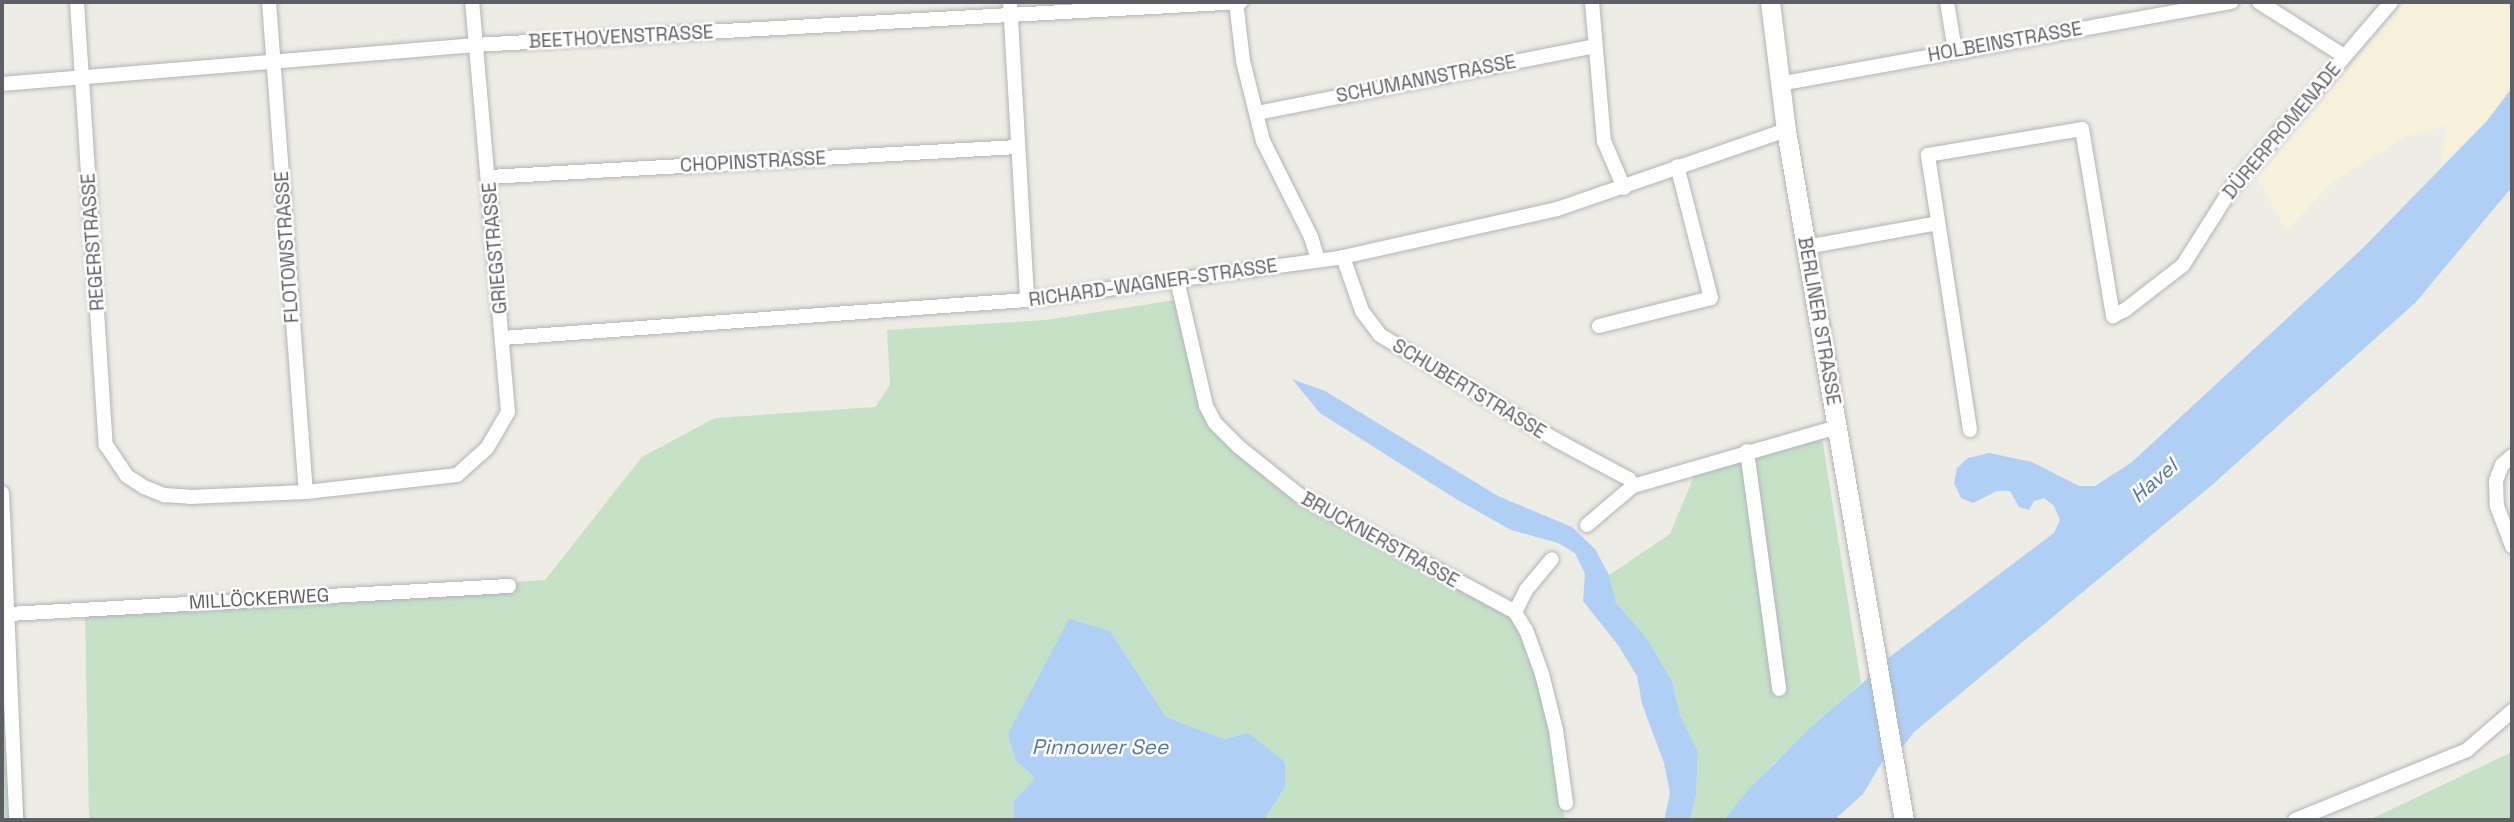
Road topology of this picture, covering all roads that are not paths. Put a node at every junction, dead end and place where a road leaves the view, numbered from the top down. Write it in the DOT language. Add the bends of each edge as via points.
graph roads {
  1 [pos="77,2"];
  2 [pos="269,2"];
  3 [pos="472,2"];
  4 [pos="1238,2"];
  5 [pos="1592,2"];
  6 [pos="1770,2"];
  7 [pos="1947,2"];
  8 [pos="2232,2"];
  9 [pos="2259,2"];
  10 [pos="2390,2"];
  11 [pos="1011,9"];
  12 [pos="475,45"];
  13 [pos="1595,46"];
  14 [pos="1955,51"];
  15 [pos="2344,56"];
  16 [pos="273,63"];
  17 [pos="82,76"];
  18 [pos="1779,84"];
  19 [pos="2,85"];
  20 [pos="1257,113"];
  21 [pos="1786,130"];
  22 [pos="1018,147"];
  23 [pos="1677,166"];
  24 [pos="489,177"];
  25 [pos="1624,188"];
  26 [pos="1938,223"];
  27 [pos="1805,247"];
  28 [pos="1343,257"];
  29 [pos="1318,260"];
  30 [pos="1177,280"];
  31 [pos="1027,300"];
  32 [pos="1599,326"];
  33 [pos="503,338"];
  34 [pos="1837,426"];
  35 [pos="1970,430"];
  36 [pos="1747,451"];
  37 [pos="2512,456"];
  38 [pos="1633,486"];
  39 [pos="306,492"];
  40 [pos="2,493"];
  41 [pos="1587,525"];
  42 [pos="2512,546"];
  43 [pos="1552,559"];
  44 [pos="509,586"];
  45 [pos="1516,612"];
  46 [pos="9,614"];
  47 [pos="1779,689"];
  48 [pos="2512,711"];
  49 [pos="1566,803"];
  50 [pos="16,820"];
  51 [pos="1904,820"];
  52 [pos="2295,820"];
  1 -- 17 [label="street, REGERSTRASSE"];
  2 -- 16 [label="street, FLOTOWSTRASSE"];
  3 -- 12 [label="street, GRIEGSTRASSE"];
  4 -- 11 [label="street, BEETHOVENSTRASSE"];
  4 -- 20 [label="street" via="1243,61"];
  5 -- 13 [label="street"];
  6 -- 18 [label="main road, BERLINER STRASSE"];
  7 -- 14 [label="street"];
  8 -- 14 [label="street, HOLBEINSTRASSE"];
  9 -- 15 [label="street"];
  10 -- 15 [label="street, DÜRERPROMENADE"];
  11 -- 12 [label="street, BEETHOVENSTRASSE"];
  11 -- 22 [label="street"];
  12 -- 16 [label="street, BEETHOVENSTRASSE"];
  12 -- 24 [label="street, GRIEGSTRASSE"];
  13 -- 20 [label="street, SCHUMANNSTRASSE"];
  13 -- 25 [label="street" via="1604,141"];
  14 -- 18 [label="street, HOLBEINSTRASSE"];
  15 -- 26 [label="street, DÜRERPROMENADE" via="2231,189 2183,265 2113,316 2082,129 1928,155"];
  16 -- 17 [label="street, BEETHOVENSTRASSE"];
  16 -- 39 [label="street, FLOTOWSTRASSE"];
  17 -- 19 [label="street, BEETHOVENSTRASSE"];
  17 -- 39 [label="street, REGERSTRASSE" via="106,445 127,476 164,495"];
  18 -- 21 [label="main road, BERLINER STRASSE"];
  20 -- 29 [label="street" via="1263,141"];
  21 -- 23 [label="street, RICHARD-WAGNER-STRASSE"];
  21 -- 27 [label="main road, BERLINER STRASSE"];
  22 -- 24 [label="street, CHOPINSTRASSE"];
  22 -- 31 [label="street"];
  23 -- 25 [label="street, RICHARD-WAGNER-STRASSE"];
  23 -- 32 [label="street" via="1710,298"];
  24 -- 33 [label="street, GRIEGSTRASSE"];
  25 -- 28 [label="street, RICHARD-WAGNER-STRASSE" via="1501,223"];
  26 -- 27 [label="street"];
  26 -- 35 [label="street"];
  27 -- 34 [label="main road, BERLINER STRASSE"];
  28 -- 29 [label="street, RICHARD-WAGNER-STRASSE"];
  28 -- 38 [label="street, SCHUBERTSTRASSE" via="1362,311 1380,335 1629,479"];
  29 -- 30 [label="street, RICHARD-WAGNER-STRASSE"];
  30 -- 31 [label="street, RICHARD-WAGNER-STRASSE"];
  30 -- 45 [label="street, BRUCKNERSTRASSE" via="1206,406 1215,423 1239,447 1299,495"];
  31 -- 33 [label="street, RICHARD-WAGNER-STRASSE"];
  33 -- 39 [label="street, GRIEGSTRASSE" via="508,412 488,448 457,475"];
  34 -- 36 [label="street"];
  34 -- 51 [label="main road, BERLINER STRASSE"];
  36 -- 38 [label="street"];
  36 -- 47 [label="street"];
  37 -- 42 [label="street" via="2502,465 2496,481 2497,506"];
  38 -- 41 [label="street"];
  40 -- 46 [label="street"];
  43 -- 45 [label="street" via="1526,590"];
  44 -- 46 [label="street, MILLÖCKERWEG"];
  45 -- 49 [label="street" via="1542,674 1556,730"];
  46 -- 50 [label="street"];
  48 -- 52 [label="street" via="2467,750"];
}
